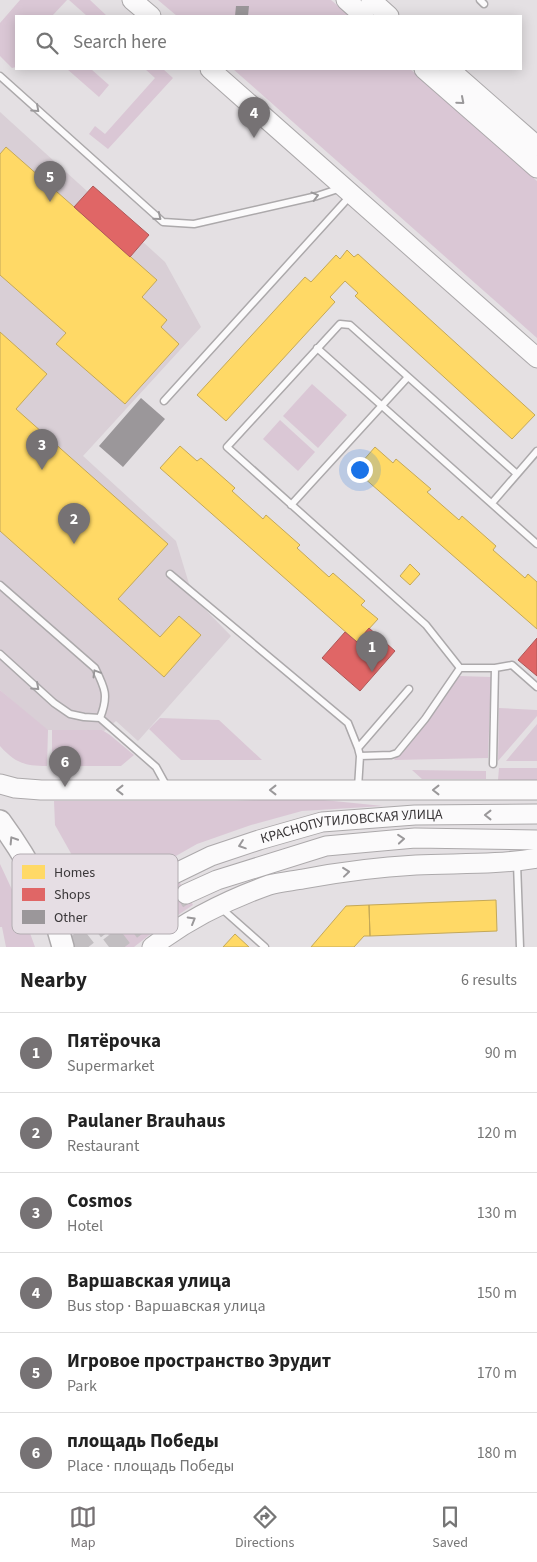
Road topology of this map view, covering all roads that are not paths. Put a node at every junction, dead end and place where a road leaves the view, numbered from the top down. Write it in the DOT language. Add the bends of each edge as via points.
graph roads {
  1 [pos="132,0"];
  2 [pos="346,0"];
  3 [pos="371,0"];
  4 [pos="150,15"];
  5 [pos="363,15"];
  6 [pos="389,15"];
  7 [pos="211,70"];
  8 [pos="425,70"];
  9 [pos="450,70"];
  10 [pos="2,81"];
  11 [pos="537,146"];
  12 [pos="537,168"];
  13 [pos="348,190"];
  14 [pos="318,348"];
  15 [pos="537,358"];
  16 [pos="408,377"];
  17 [pos="164,401"];
  18 [pos="382,406"];
  19 [pos="537,451"];
  20 [pos="517,474"];
  21 [pos="492,503"];
  22 [pos="291,505"];
  23 [pos="537,544"];
  24 [pos="170,574"];
  25 [pos="0,585"];
  26 [pos="0,654"];
  27 [pos="460,668"];
  28 [pos="496,668"];
  29 [pos="537,687"];
  30 [pos="409,689"];
  31 [pos="100,718"];
  32 [pos="358,748"];
  33 [pos="360,756"];
  34 [pos="493,764"];
  35 [pos="0,784"];
  36 [pos="358,789"];
  37 [pos="169,790"];
  38 [pos="537,790"];
  39 [pos="537,814"];
  40 [pos="0,821"];
  41 [pos="537,840"];
  42 [pos="20,854"];
  43 [pos="537,858"];
  44 [pos="516,862"];
  45 [pos="178,872"];
  46 [pos="186,894"];
  47 [pos="218,906"];
  48 [pos="178,929"];
  49 [pos="59,934"];
  50 [pos="169,934"];
  51 [pos="63,947"];
  52 [pos="152,947"];
  53 [pos="265,947"];
  54 [pos="520,947"];
  1 -- 4 [label="main road"];
  2 -- 5 [label="main road"];
  3 -- 6 [label="main road"];
  7 -- 13 [label="main road"];
  8 -- 12 [label="main road, one-way"];
  9 -- 11 [label="main road"];
  10 -- 13 [label="lane, one-way" via="163,222 194,224"];
  13 -- 15 [label="main road"];
  13 -- 17 [label="lane"];
  14 -- 16 [label="lane" via="340,324 350,325"];
  14 -- 18 [label="lane"];
  14 -- 22 [label="lane" via="227,447"];
  16 -- 18 [label="lane"];
  16 -- 20 [label="lane"];
  18 -- 21 [label="lane"];
  18 -- 22 [label="lane"];
  19 -- 20 [label="lane"];
  20 -- 21 [label="lane"];
  21 -- 23 [label="lane"];
  22 -- 27 [label="lane" via="426,625"];
  24 -- 32 [label="lane" via="348,723"];
  31 -- 25 [label="lane, one-way" via="106,704 104,686 95,668"];
  26 -- 31 [label="lane, one-way" via="70,714"];
  27 -- 28 [label="lane"];
  27 -- 33 [label="lane" via="397,753"];
  28 -- 29 [label="lane" via="512,665"];
  28 -- 34 [label="lane"];
  30 -- 32 [label="lane"];
  31 -- 37 [label="lane" via="156,767"];
  32 -- 33 [label="lane"];
  33 -- 36 [label="lane"];
  37 -- 35 [label="main road, one-way" via="41,790"];
  36 -- 37 [label="main road, one-way"];
  38 -- 36 [label="main road, one-way"];
  39 -- 45 [label="main road, КРАСНОПУТИЛОВСКАЯ УЛИЦА, one-way" via="415,815 322,822 211,856"];
  42 -- 40 [label="main road, one-way"];
  46 -- 41 [label="main road, КРАСНОПУТИЛОВСКАЯ УЛИЦА, one-way" via="217,880 326,846 415,838"];
  43 -- 44 [label="main road"];
  47 -- 44 [label="main road, one-way" via="271,885 334,873 414,865"];
  44 -- 54 [label="lane"];
  48 -- 47 [label="main road, one-way"];
  47 -- 53 [label="lane"];
  51 -- 49 [label="main road, one-way"];
  52 -- 50 [label="main road, one-way"];
}
